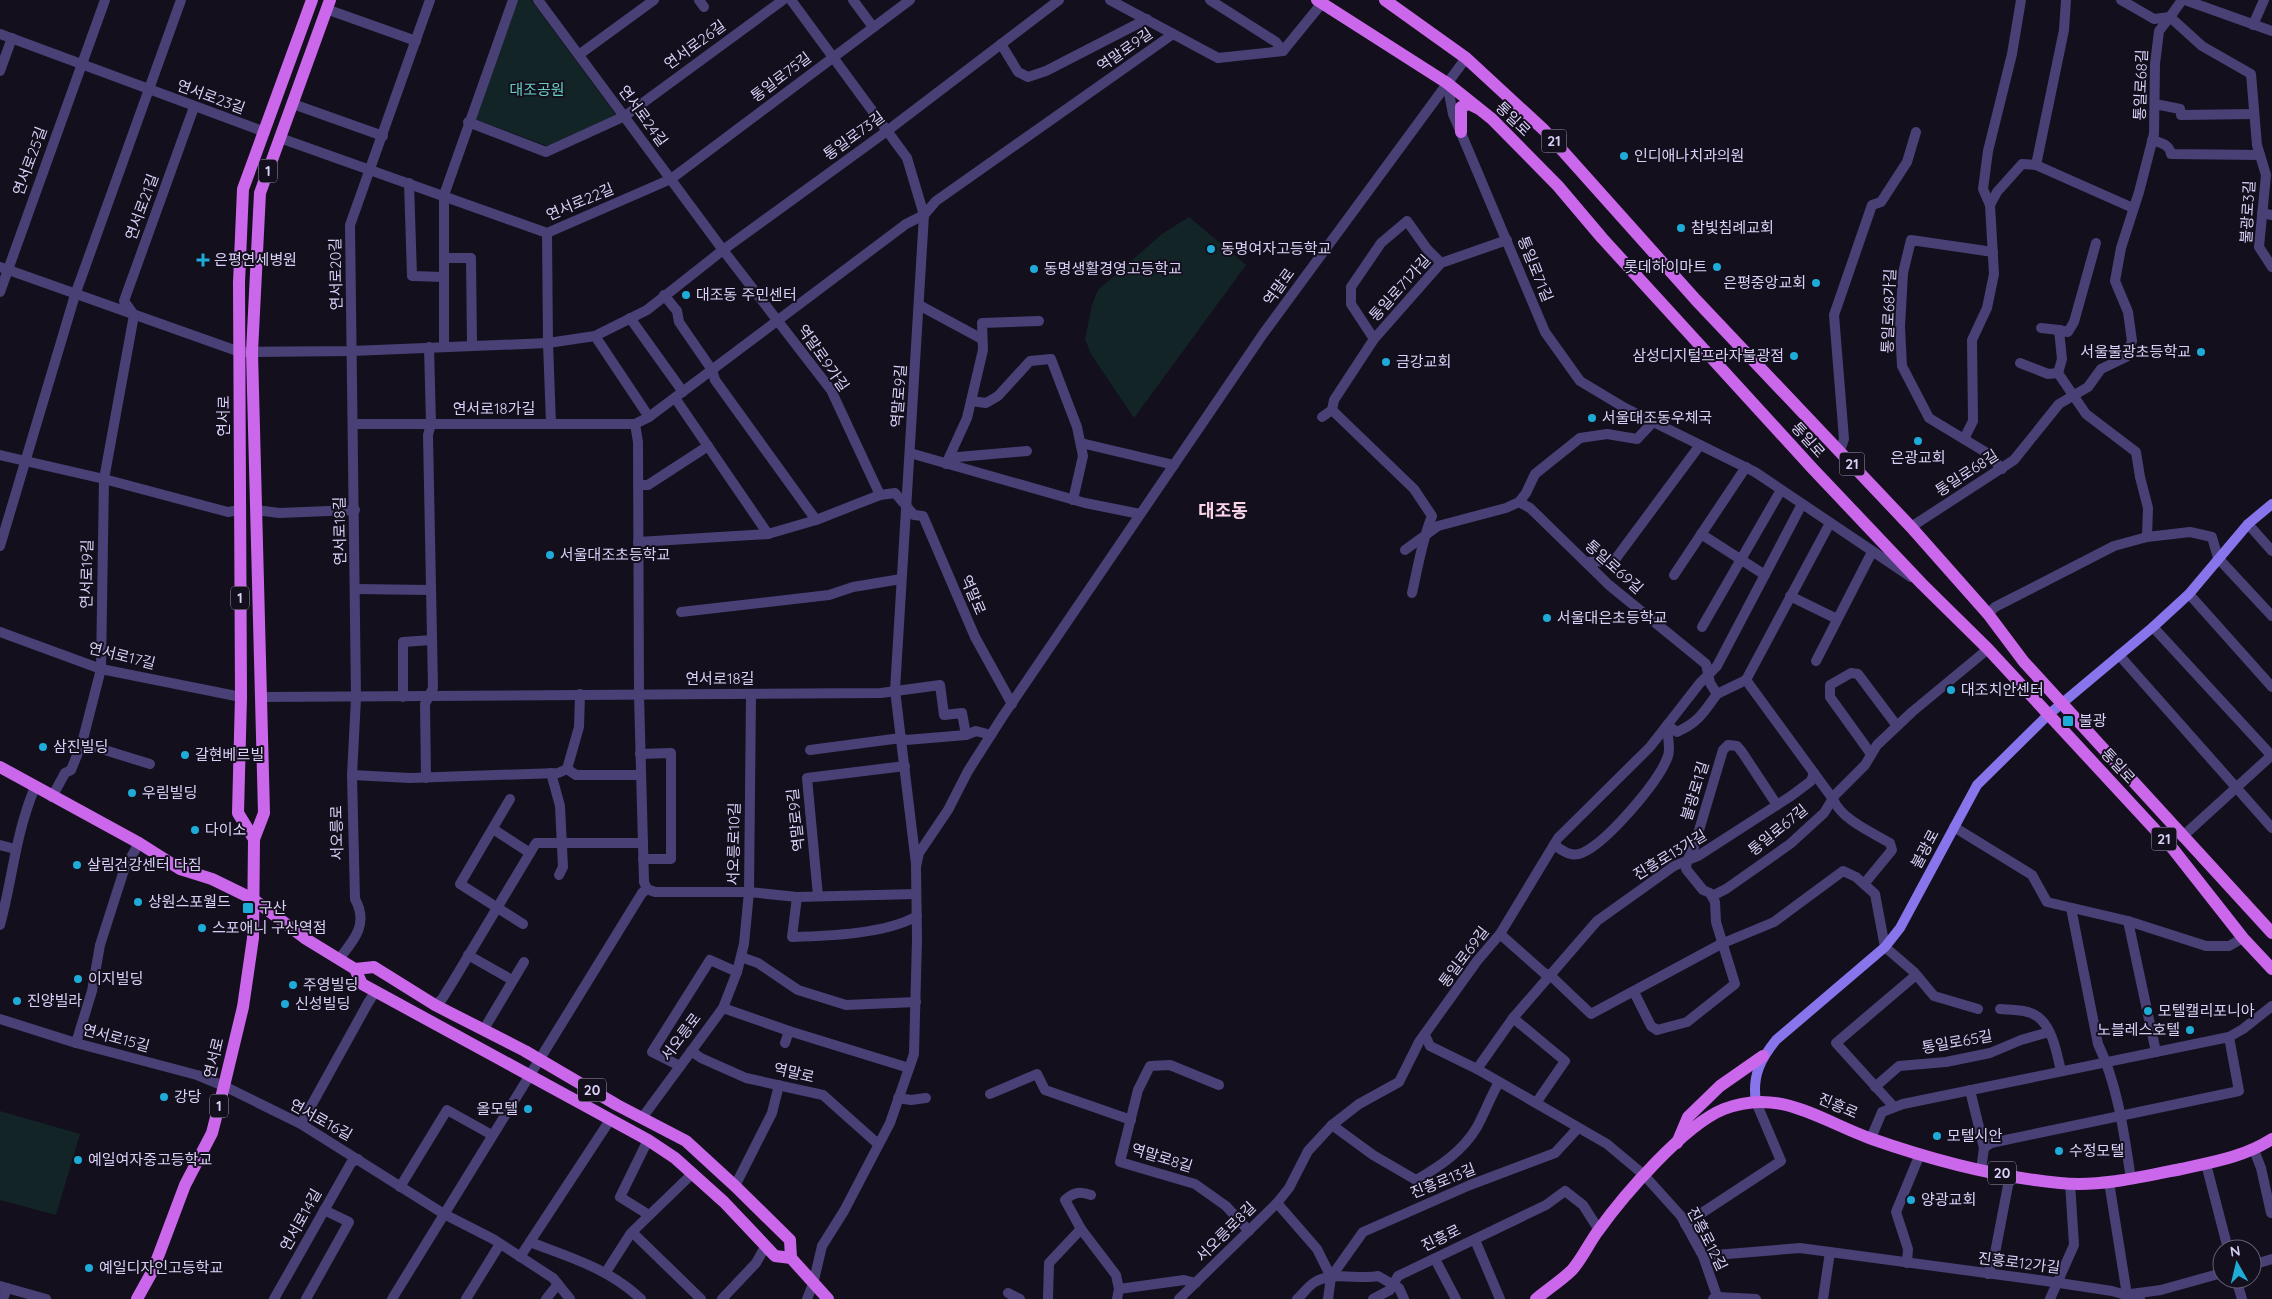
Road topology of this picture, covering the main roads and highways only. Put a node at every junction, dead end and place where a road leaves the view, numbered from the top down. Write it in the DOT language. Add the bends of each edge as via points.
graph roads {
  1 [pos="312,0"];
  2 [pos="1385,0"];
  3 [pos="1320,2"];
  4 [pos="328,5"];
  5 [pos="1479,108"];
  6 [pos="1461,132"];
  7 [pos="246,352"];
  8 [pos="2272,504"];
  9 [pos="2062,703"];
  10 [pos="2048,715"];
  11 [pos="0,767"];
  12 [pos="254,839"];
  13 [pos="253,899"];
  14 [pos="2272,934"];
  15 [pos="355,969"];
  16 [pos="2272,969"];
  17 [pos="1763,1056"];
  18 [pos="1756,1102"];
  19 [pos="2272,1130"];
  20 [pos="2272,1139"];
  21 [pos="1677,1145"];
  22 [pos="2254,1150"];
  23 [pos="791,1258"];
  24 [pos="137,1299"];
  25 [pos="828,1299"];
  26 [pos="1536,1299"];
  1 -- 7 [label="main road, 연서로 / 1" via="243,189 239,283"];
  2 -- 9 [label="main road, 통일로 / 21" via="1466,58 1544,130 1696,300 1911,527"];
  3 -- 5 [label="main road, 통일로 / 21" via="1448,83"];
  4 -- 7 [label="main road, 연서로 / 1" via="260,193"];
  5 -- 6 [label="main road" via="1469,104 1461,107"];
  5 -- 10 [label="main road, 통일로 / 21" via="1558,186 1763,414"];
  7 -- 12 [label="main road, 연서로 / 1" via="256,510 264,813"];
  7 -- 12 [label="main road, 연서로 / 1" via="239,510 241,697 238,813"];
  8 -- 9 [label="main road, 불광로" via="2248,524 2188,594"];
  9 -- 10 [label="main road, 불광로"];
  9 -- 14 [label="main road, 통일로 / 21"];
  10 -- 16 [label="main road, 통일로 / 21" via="2173,848 2243,938"];
  10 -- 17 [label="main road, 불광로" via="1977,785 1900,928 1885,947 1776,1040"];
  11 -- 13 [label="main road, 20" via="180,868"];
  12 -- 13 [label="main road, 연서로 / 1"];
  13 -- 15 [label="main road, 20" via="306,939"];
  13 -- 24 [label="main road, 연서로 / 1" via="253,938 243,1007 212,1133 185,1186 153,1270"];
  15 -- 23 [label="main road, 20" via="362,984 648,1140 693,1173 775,1256"];
  15 -- 23 [label="main road, 20" via="374,966 434,1005 484,1029 686,1142 790,1240"];
  17 -- 18 [label="main road, 불광로" via="1755,1076"];
  17 -- 21 [label="main road" via="1720,1086 1688,1117"];
  18 -- 21 [label="main road, 진흥로 / 20" via="1736,1105 1706,1118"];
  18 -- 22 [label="main road, 진흥로 / 20" via="1788,1104 1871,1138 1959,1166 2070,1183 2131,1179 2206,1164"];
  19 -- 22 [label="main road" via="2263,1136"];
  20 -- 22 [label="main road, 진흥로 / 20"];
  21 -- 26 [label="main road, 진흥로 / 20" via="1644,1175 1572,1269"];
  23 -- 25 [label="main road, 20"];
}
